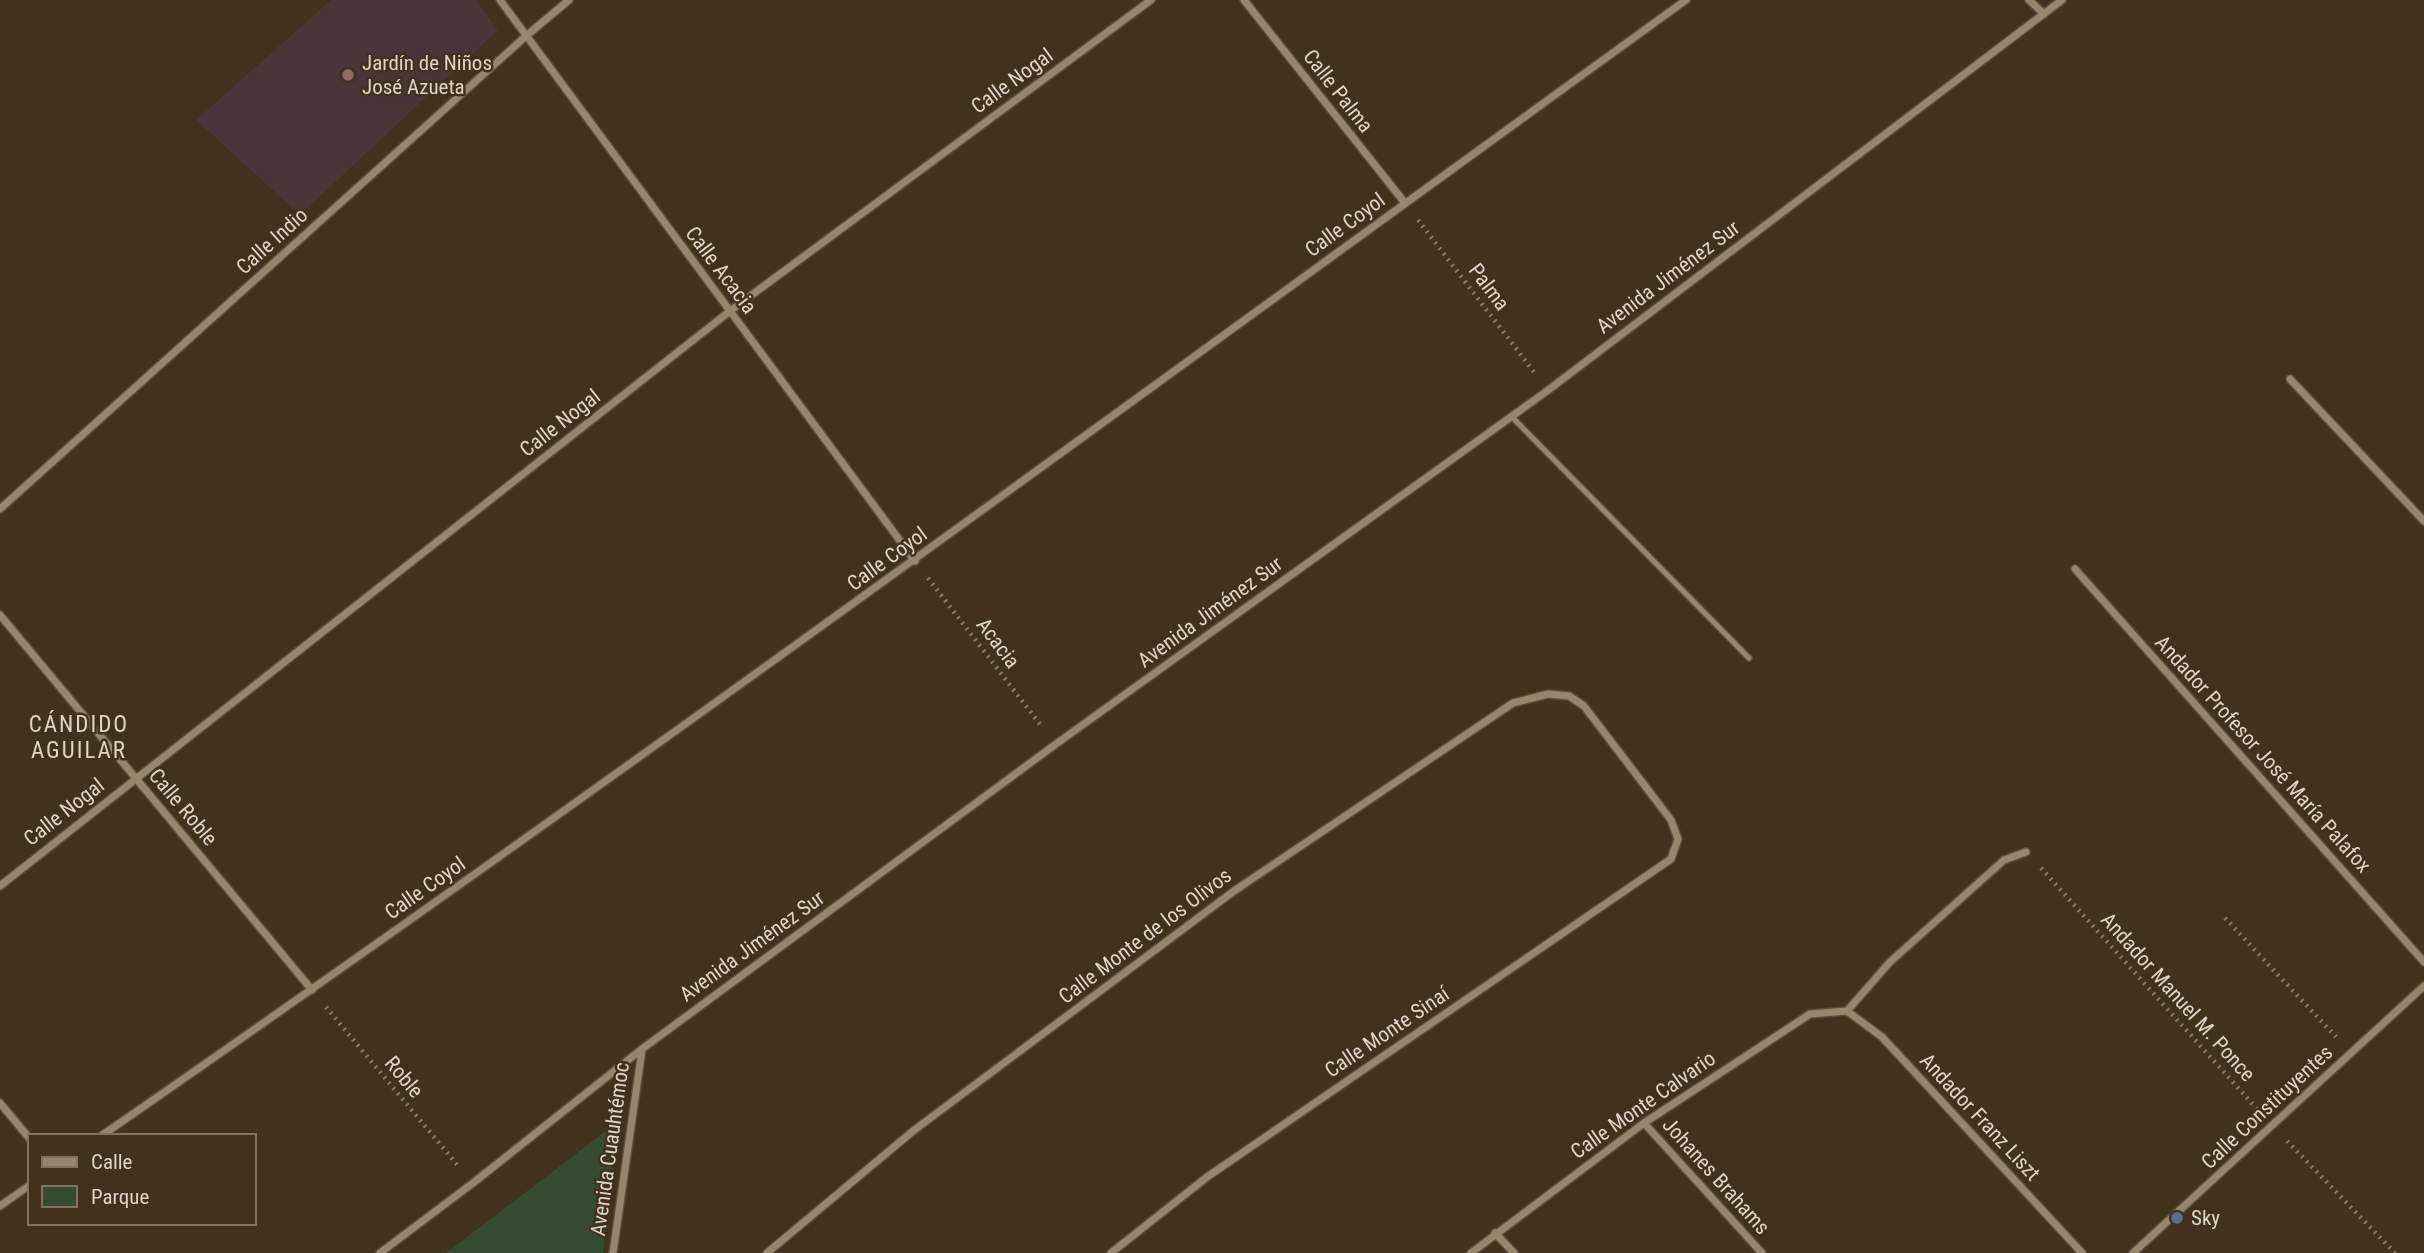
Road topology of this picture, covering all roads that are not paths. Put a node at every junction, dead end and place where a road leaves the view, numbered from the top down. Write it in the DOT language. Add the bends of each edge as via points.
graph roads {
  1 [pos="500,0"];
  2 [pos="569,0"];
  3 [pos="1151,0"];
  4 [pos="1244,0"];
  5 [pos="1686,0"];
  6 [pos="2029,0"];
  7 [pos="2062,0"];
  8 [pos="2044,14"];
  9 [pos="526,36"];
  10 [pos="1405,203"];
  11 [pos="730,311"];
  12 [pos="2290,379"];
  13 [pos="1511,416"];
  14 [pos="0,509"];
  15 [pos="2424,521"];
  16 [pos="915,561"];
  17 [pos="2076,569"];
  18 [pos="0,615"];
  19 [pos="1749,658"];
  20 [pos="136,778"];
  21 [pos="1678,839"];
  22 [pos="2026,852"];
  23 [pos="0,886"];
  24 [pos="2424,962"];
  25 [pos="2424,986"];
  26 [pos="312,990"];
  27 [pos="1847,1011"];
  28 [pos="642,1049"];
  29 [pos="0,1102"];
  30 [pos="1644,1123"];
  31 [pos="104,1134"];
  32 [pos="28,1137"];
  33 [pos="28,1186"];
  34 [pos="0,1206"];
  35 [pos="1495,1233"];
  36 [pos="380,1253"];
  37 [pos="613,1253"];
  38 [pos="767,1253"];
  39 [pos="1111,1253"];
  40 [pos="1471,1253"];
  41 [pos="1514,1253"];
  42 [pos="1762,1253"];
  43 [pos="2082,1253"];
  44 [pos="2133,1253"];
  1 -- 9 [label="street, Calle Acacia"];
  2 -- 9 [label="street, Calle Indio"];
  3 -- 11 [label="street, Calle Nogal"];
  4 -- 10 [label="street, Calle Palma"];
  5 -- 10 [label="street, Calle Coyol"];
  6 -- 8 [label="street"];
  7 -- 8 [label="street, Avenida Jiménez Sur"];
  8 -- 13 [label="street, Avenida Jiménez Sur"];
  9 -- 11 [label="street, Calle Acacia"];
  9 -- 14 [label="street, Calle Indio"];
  10 -- 16 [label="street, Calle Coyol"];
  11 -- 16 [label="street, Calle Acacia"];
  11 -- 20 [label="street, Calle Nogal"];
  12 -- 15 [label="street"];
  13 -- 19 [label="lane"];
  13 -- 28 [label="street, Avenida Jiménez Sur"];
  16 -- 26 [label="street, Calle Coyol"];
  17 -- 24 [label="street, Andador Profesor José María Palafox"];
  18 -- 20 [label="street, Calle Roble"];
  20 -- 23 [label="street, Calle Nogal"];
  20 -- 26 [label="street, Calle Roble"];
  21 -- 38 [label="street, Calle Monte de los Olivos" via="1671,820 1584,706 1569,696 1548,694 1513,703 1234,891 913,1131"];
  21 -- 39 [label="street, Calle Monte Sinaí" via="1671,859 1208,1177"];
  22 -- 27 [label="street" via="2004,860 1890,962"];
  25 -- 44 [label="street, Calle Constituyentes"];
  26 -- 31 [label="street, Calle Coyol"];
  27 -- 30 [label="street, Calle Monte Calvario" via="1810,1014"];
  27 -- 43 [label="street, Andador Franz Liszt" via="1882,1037"];
  28 -- 36 [label="street, Avenida Jiménez Sur"];
  28 -- 37 [label="street, Avenida Cuauhtémoc"];
  29 -- 32 [label="street"];
  30 -- 35 [label="street, Calle Monte Calvario"];
  30 -- 42 [label="street, Johanes Brahams"];
  33 -- 34 [label="street"];
  35 -- 40 [label="street, Calle Monte Calvario"];
  35 -- 41 [label="street"];
}
